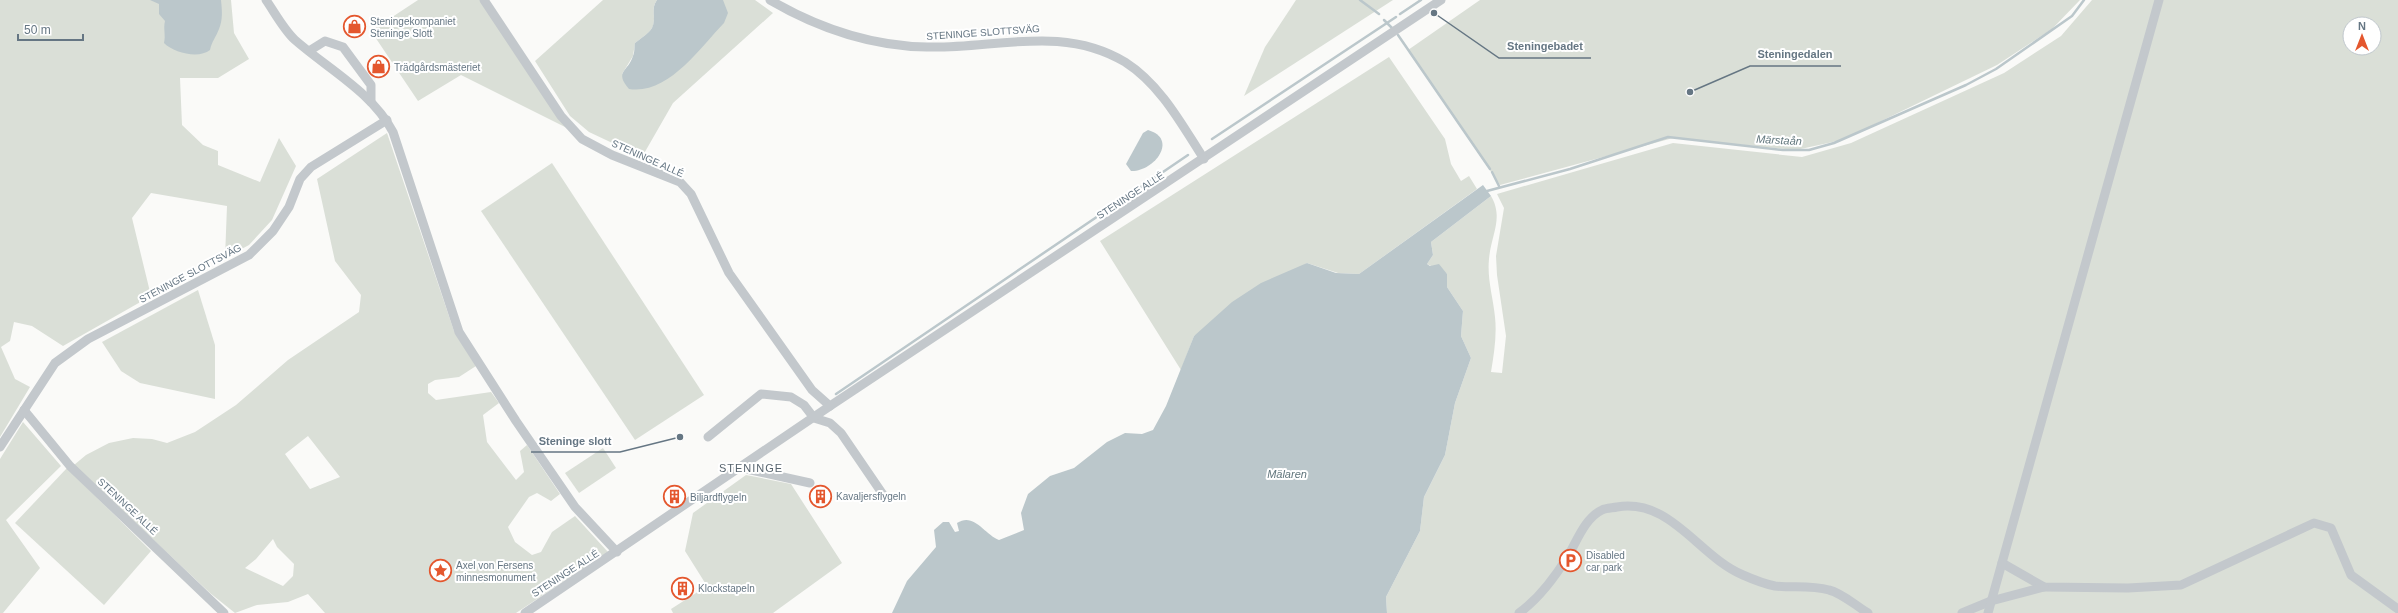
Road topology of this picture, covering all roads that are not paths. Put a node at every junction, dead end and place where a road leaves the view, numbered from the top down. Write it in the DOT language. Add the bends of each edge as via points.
graph roads {
  1 [pos="266,0"];
  2 [pos="484,0"];
  3 [pos="770,0"];
  4 [pos="1441,0"];
  5 [pos="2159,0"];
  6 [pos="309,51"];
  7 [pos="371,102"];
  8 [pos="387,120"];
  9 [pos="1204,159"];
  10 [pos="830,406"];
  11 [pos="24,410"];
  12 [pos="814,418"];
  13 [pos="708,437"];
  14 [pos="0,447"];
  15 [pos="742,468"];
  16 [pos="810,483"];
  17 [pos="884,496"];
  18 [pos="617,552"];
  19 [pos="2002,563"];
  20 [pos="2044,587"];
  21 [pos="1991,601"];
  22 [pos="2398,609"];
  23 [pos="224,613"];
  24 [pos="525,613"];
  25 [pos="1519,613"];
  26 [pos="1868,613"];
  27 [pos="1962,613"];
  28 [pos="1988,613"];
  1 -- 6 [label="street" via="294,39"];
  2 -- 10 [label="street, STENINGE ALLÉ" via="561,116 582,139 612,155 680,182 690,194 729,273 812,390"];
  3 -- 9 [label="street, STENINGE SLOTTSVÄG" via="835,32 879,43 926,47 1045,39 1082,44 1124,62 1156,88"];
  4 -- 9 [label="street, STENINGE ALLÉ"];
  5 -- 19 [label="street"];
  6 -- 7 [label="street"];
  6 -- 7 [label="street" via="325,42 343,47 371,85"];
  7 -- 8 [label="street"];
  8 -- 11 [label="street, STENINGE SLOTTSVÄG" via="312,167 300,178 289,207 273,231 249,255 88,339 56,363"];
  8 -- 18 [label="street, STENINGE ALLÉ" via="459,332 575,507"];
  9 -- 10 [label="street, STENINGE ALLÉ"];
  10 -- 12 [label="street, STENINGE ALLÉ"];
  11 -- 14 [label="street, STENINGE SLOTTSVÄG"];
  11 -- 23 [label="street, STENINGE ALLÉ" via="70,466"];
  12 -- 13 [label="street" via="804,405 791,397 761,394"];
  12 -- 15 [label="street, STENINGE ALLÉ"];
  12 -- 17 [label="street" via="830,423 841,433"];
  15 -- 16 [label="street"];
  15 -- 18 [label="street, STENINGE ALLÉ"];
  18 -- 24 [label="street, STENINGE ALLÉ"];
  19 -- 20 [label="street"];
  19 -- 21 [label="street"];
  20 -- 21 [label="street"];
  20 -- 22 [label="street" via="2128,588 2181,585 2314,523 2331,528 2351,575"];
  21 -- 27 [label="street"];
  21 -- 28 [label="street"];
  25 -- 26 [label="street" via="1531,605 1544,590 1586,524 1602,510 1625,506 1645,508 1669,519 1707,551 1742,575 1774,586 1807,586 1831,590"];
}
